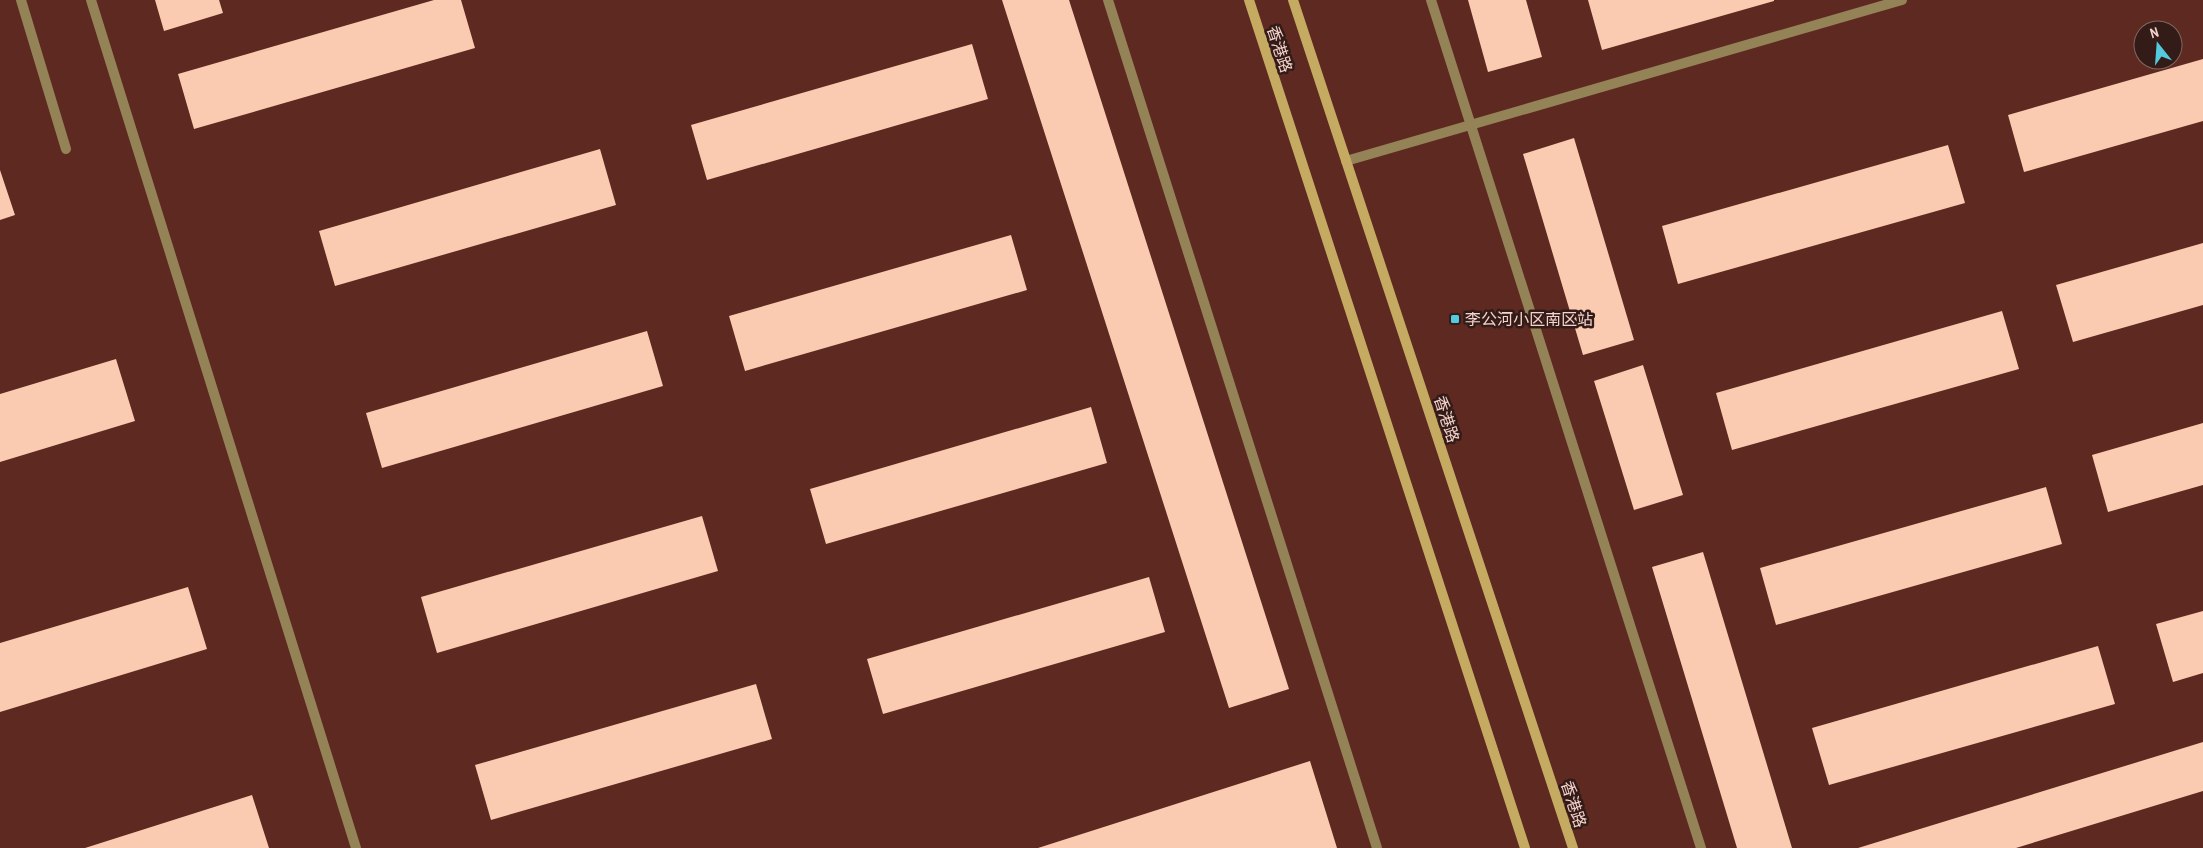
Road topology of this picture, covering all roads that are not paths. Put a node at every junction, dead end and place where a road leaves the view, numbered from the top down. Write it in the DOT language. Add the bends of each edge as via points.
graph roads {
  1 [pos="21,0"];
  2 [pos="91,0"];
  3 [pos="1108,0"];
  4 [pos="1249,0"];
  5 [pos="1293,0"];
  6 [pos="1432,0"];
  7 [pos="1902,0"];
  8 [pos="1470,125"];
  9 [pos="66,150"];
  10 [pos="1346,161"];
  11 [pos="356,848"];
  12 [pos="1377,848"];
  13 [pos="1525,848"];
  14 [pos="1573,848"];
  15 [pos="1701,848"];
  1 -- 9 [label="street"];
  2 -- 11 [label="street"];
  3 -- 12 [label="street"];
  4 -- 13 [label="main road, 香港路"];
  5 -- 10 [label="main road, 香港路"];
  6 -- 8 [label="street"];
  7 -- 8 [label="street"];
  8 -- 10 [label="street"];
  8 -- 15 [label="street"];
  10 -- 14 [label="main road, 香港路"];
}
